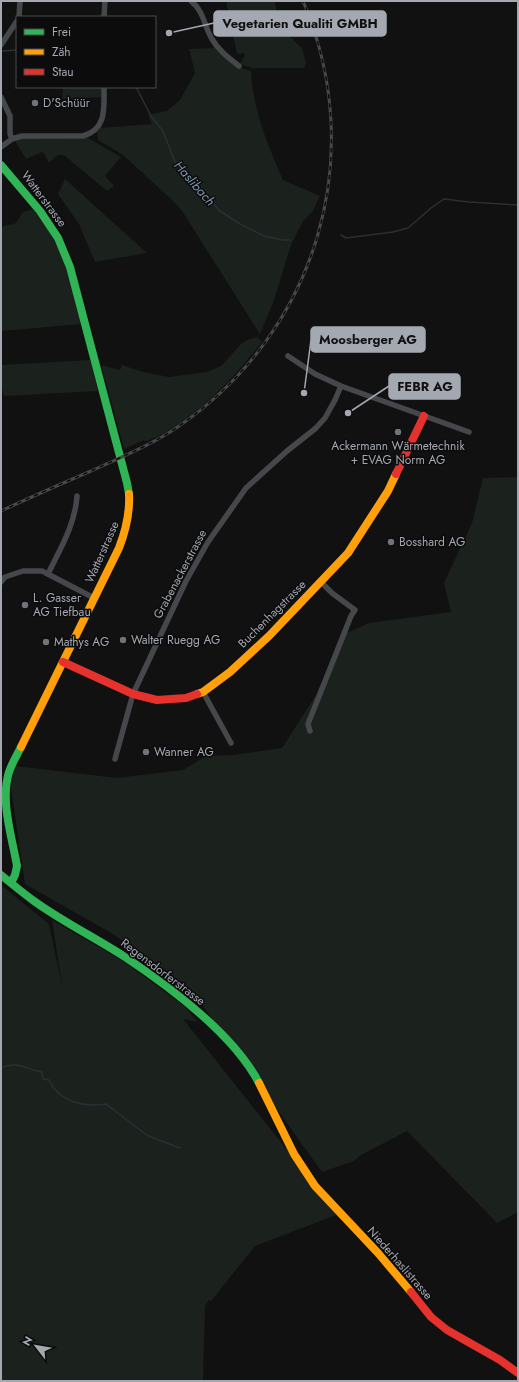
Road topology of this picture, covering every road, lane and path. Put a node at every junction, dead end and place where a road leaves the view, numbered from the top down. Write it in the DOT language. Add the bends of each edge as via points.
graph roads {
  1 [pos="20,1"];
  2 [pos="105,1"];
  3 [pos="191,1"];
  4 [pos="19,16"];
  5 [pos="104,16"];
  6 [pos="16,22"];
  7 [pos="1,45"];
  8 [pos="239,66"];
  9 [pos="104,88"];
  10 [pos="1,97"];
  11 [pos="12,139"];
  12 [pos="1,147"];
  13 [pos="1,165"];
  14 [pos="288,356"];
  15 [pos="341,386"];
  16 [pos="424,416"];
  17 [pos="469,432"];
  18 [pos="77,496"];
  19 [pos="48,574"];
  20 [pos="1,582"];
  21 [pos="321,582"];
  22 [pos="94,598"];
  23 [pos="63,662"];
  24 [pos="204,692"];
  25 [pos="133,694"];
  26 [pos="310,731"];
  27 [pos="231,743"];
  28 [pos="115,759"];
  29 [pos="1,875"];
  30 [pos="11,884"];
  31 [pos="278,1120"];
  32 [pos="518,1373"];
  1 -- 4 [label="street"];
  2 -- 5 [label="street"];
  3 -- 8 [label="street" via="200,10 211,39 222,53"];
  6 -- 7 [label="street"];
  9 -- 11 [label="street" via="104,111 101,122 90,134 22,136"];
  10 -- 11 [label="street" via="10,116"];
  11 -- 12 [label="street"];
  13 -- 22 [label="street, Watterstrasse" via="40,211 58,238 70,267 129,494 130,511 127,527"];
  14 -- 15 [label="street" via="315,374"];
  15 -- 16 [label="street"];
  15 -- 25 [label="street, Grabenackerstrasse" via="335,400 316,428 287,450 246,488 208,542 186,581"];
  16 -- 17 [label="street"];
  16 -- 21 [label="street, Buchenhagstrasse" via="377,509 348,553"];
  18 -- 19 [label="street" via="76,510 70,528"];
  19 -- 20 [label="street" via="42,571 23,571 5,577"];
  19 -- 22 [label="street"];
  21 -- 24 [label="street, Buchenhagstrasse" via="269,636"];
  21 -- 26 [label="street" via="355,610 308,724"];
  22 -- 23 [label="street, Watterstrasse"];
  23 -- 25 [label="street, Buchenhagstrasse"];
  23 -- 30 [label="street, Watterstrasse" via="6,780 5,797 17,866"];
  24 -- 25 [label="street, Buchenhagstrasse" via="186,698 157,700"];
  24 -- 27 [label="street"];
  25 -- 28 [label="street, Grabenackerstrasse"];
  29 -- 30 [label="street, Regensdorferstrasse"];
  30 -- 31 [label="street, Regensdorferstrasse" via="41,906 126,957 206,1020 235,1049 253,1072"];
  31 -- 32 [label="street, Niederhaslistrasse" via="294,1154 316,1186 378,1253 431,1317 447,1330 494,1356"];
}
